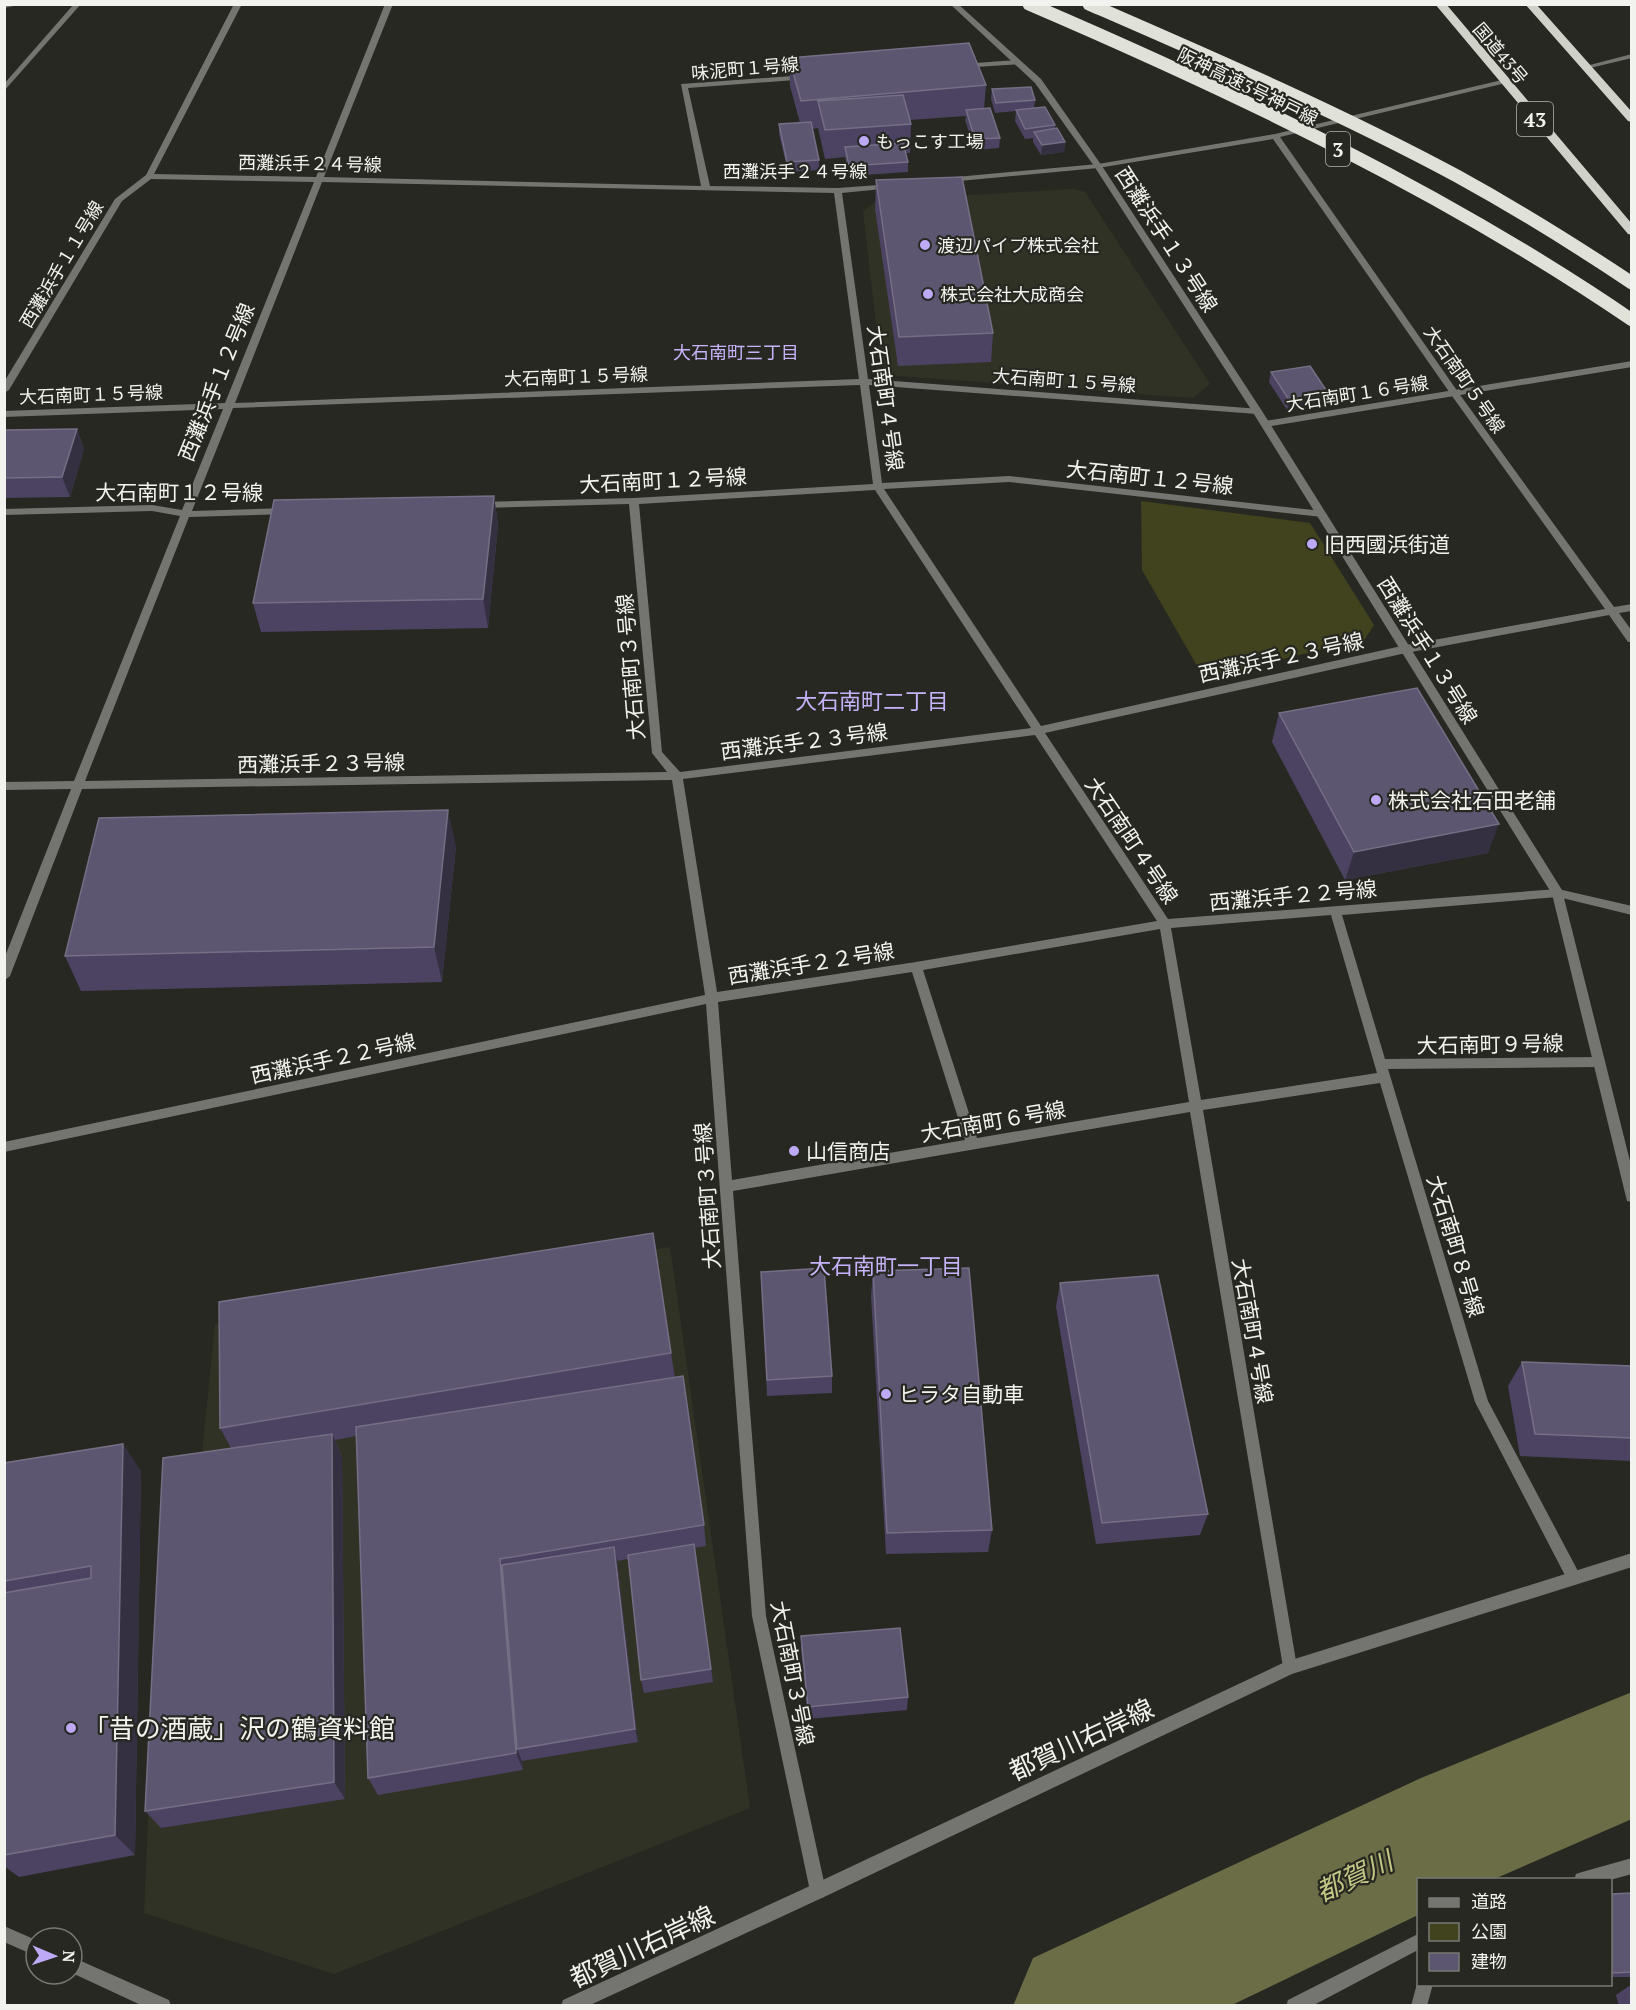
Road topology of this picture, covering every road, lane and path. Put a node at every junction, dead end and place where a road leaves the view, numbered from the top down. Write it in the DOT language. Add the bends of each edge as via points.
graph roads {
  1 [pos="20,4"];
  2 [pos="78,4"];
  3 [pos="238,4"];
  4 [pos="389,4"];
  5 [pos="952,4"];
  6 [pos="1029,4"];
  7 [pos="1089,4"];
  8 [pos="1440,4"];
  9 [pos="1530,4"];
  10 [pos="4,6"];
  11 [pos="1632,56"];
  12 [pos="1017,62"];
  13 [pos="957,66"];
  14 [pos="1586,67"];
  15 [pos="815,76"];
  16 [pos="1503,81"];
  17 [pos="4,89"];
  18 [pos="1632,119"];
  19 [pos="1275,136"];
  20 [pos="1098,166"];
  21 [pos="149,176"];
  22 [pos="320,180"];
  23 [pos="933,182"];
  24 [pos="897,185"];
  25 [pos="706,188"];
  26 [pos="838,191"];
  27 [pos="1632,232"];
  28 [pos="1632,283"];
  29 [pos="1632,320"];
  30 [pos="1632,364"];
  31 [pos="864,382"];
  32 [pos="4,390"];
  33 [pos="1455,394"];
  34 [pos="231,405"];
  35 [pos="1257,411"];
  36 [pos="4,414"];
  37 [pos="1265,424"];
  38 [pos="878,487"];
  39 [pos="634,501"];
  40 [pos="470,506"];
  41 [pos="305,510"];
  42 [pos="4,512"];
  43 [pos="187,514"];
  44 [pos="1322,514"];
  45 [pos="1632,607"];
  46 [pos="1611,612"];
  47 [pos="1632,639"];
  48 [pos="1406,649"];
  49 [pos="1036,730"];
  50 [pos="677,777"];
  51 [pos="4,786"];
  52 [pos="77,787"];
  53 [pos="1558,893"];
  54 [pos="1335,911"];
  55 [pos="1632,911"];
  56 [pos="1165,924"];
  57 [pos="916,967"];
  58 [pos="4,976"];
  59 [pos="712,998"];
  60 [pos="1599,1062"];
  61 [pos="1383,1071"];
  62 [pos="1195,1106"];
  63 [pos="973,1144"];
  64 [pos="4,1147"];
  65 [pos="726,1188"];
  66 [pos="1632,1197"];
  67 [pos="1632,1560"];
  68 [pos="1574,1578"];
  69 [pos="1290,1667"];
  70 [pos="1632,1866"];
  71 [pos="1589,1878"];
  72 [pos="818,1891"];
  73 [pos="4,1934"];
  74 [pos="24,1943"];
  75 [pos="1417,1943"];
  76 [pos="84,1970"];
  77 [pos="1424,1986"];
  78 [pos="163,2006"];
  79 [pos="568,2006"];
  80 [pos="1294,2006"];
  81 [pos="1419,2006"];
  1 -- 10 [label="street"];
  2 -- 17 [label="street"];
  3 -- 21 [label="street, 西灘浜手１１号線"];
  4 -- 22 [label="street, 西灘浜手１２号線"];
  5 -- 12 [label="street, 西灘浜手１３号線"];
  6 -- 29 [label="highway, 阪神高速3号神戸線 / 3, bridge" via="1272,116 1412,187 1541,260"];
  7 -- 28 [label="highway, 阪神高速3号神戸線 / 3, bridge" via="1432,163"];
  8 -- 16 [label="highway, 国道43号 / 43"];
  9 -- 14 [label="highway"];
  11 -- 14 [label="street"];
  12 -- 13 [label="street"];
  12 -- 20 [label="street, 西灘浜手１３号線" via="1038,81"];
  14 -- 18 [label="highway"];
  15 -- 25 [label="street, 味泥町１号線" via="684,86"];
  16 -- 19 [label="street"];
  16 -- 27 [label="highway, 国道43号 / 43"];
  19 -- 20 [label="street"];
  19 -- 33 [label="street, 大石南町５号線"];
  20 -- 23 [label="street"];
  20 -- 35 [label="street, 西灘浜手１３号線"];
  21 -- 22 [label="street, 西灘浜手２４号線"];
  21 -- 32 [label="street, 西灘浜手１１号線" via="118,199"];
  22 -- 25 [label="street, 西灘浜手２４号線"];
  22 -- 34 [label="street, 西灘浜手１２号線"];
  24 -- 26 [label="street, 西灘浜手２４号線"];
  25 -- 26 [label="street, 西灘浜手２４号線"];
  26 -- 31 [label="street, 大石南町４号線"];
  30 -- 33 [label="street, 大石南町１６号線"];
  31 -- 34 [label="street, 大石南町１５号線"];
  31 -- 35 [label="street, 大石南町１５号線"];
  31 -- 38 [label="street, 大石南町４号線"];
  33 -- 37 [label="street, 大石南町１６号線"];
  33 -- 46 [label="street, 大石南町５号線"];
  34 -- 36 [label="street, 大石南町１５号線"];
  34 -- 43 [label="street, 西灘浜手１２号線"];
  35 -- 37 [label="street, 西灘浜手１３号線"];
  37 -- 44 [label="street, 西灘浜手１３号線"];
  38 -- 39 [label="street, 大石南町１２号線"];
  38 -- 44 [label="street, 大石南町１２号線" via="1009,479"];
  38 -- 49 [label="street, 大石南町４号線"];
  39 -- 40 [label="street, 大石南町１２号線"];
  39 -- 50 [label="street, 大石南町３号線" via="657,753"];
  41 -- 43 [label="street, 大石南町１２号線"];
  42 -- 43 [label="street, 大石南町１２号線" via="152,508"];
  43 -- 52 [label="street, 西灘浜手１２号線"];
  44 -- 48 [label="street, 西灘浜手１３号線"];
  45 -- 46 [label="street, 西灘浜手２３号線"];
  46 -- 47 [label="street, 大石南町５号線"];
  46 -- 48 [label="street, 西灘浜手２３号線"];
  48 -- 49 [label="street, 西灘浜手２３号線"];
  48 -- 53 [label="street, 西灘浜手１３号線"];
  49 -- 50 [label="street, 西灘浜手２３号線"];
  49 -- 56 [label="street, 大石南町４号線"];
  50 -- 52 [label="street, 西灘浜手２３号線"];
  50 -- 59 [label="street, 大石南町３号線"];
  51 -- 52 [label="street, 西灘浜手２３号線"];
  52 -- 58 [label="street, 西灘浜手１２号線"];
  53 -- 54 [label="street, 西灘浜手２２号線"];
  53 -- 55 [label="street, 西灘浜手２２号線"];
  53 -- 60 [label="street, 西灘浜手１３号線"];
  54 -- 56 [label="street, 西灘浜手２２号線"];
  54 -- 61 [label="street, 大石南町８号線"];
  56 -- 57 [label="street, 西灘浜手２２号線"];
  56 -- 62 [label="street, 大石南町４号線"];
  57 -- 59 [label="street, 西灘浜手２２号線"];
  57 -- 63 [label="street"];
  59 -- 64 [label="street, 西灘浜手２２号線"];
  59 -- 65 [label="street, 大石南町３号線"];
  60 -- 61 [label="street, 大石南町９号線"];
  60 -- 66 [label="street, 西灘浜手１３号線"];
  61 -- 62 [label="street, 大石南町９号線"];
  61 -- 68 [label="street, 大石南町８号線" via="1482,1402"];
  62 -- 63 [label="street, 大石南町６号線"];
  62 -- 69 [label="street, 大石南町４号線"];
  63 -- 65 [label="street, 大石南町６号線"];
  65 -- 72 [label="street, 大石南町３号線" via="759,1616"];
  67 -- 68 [label="street, 都賀川右岸線"];
  68 -- 69 [label="street, 都賀川右岸線"];
  69 -- 72 [label="street, 都賀川右岸線"];
  70 -- 71 [label="street"];
  72 -- 79 [label="street, 都賀川右岸線"];
  73 -- 74 [label="street"];
  75 -- 80 [label="street"];
  76 -- 78 [label="street"];
  77 -- 81 [label="street"];
}
